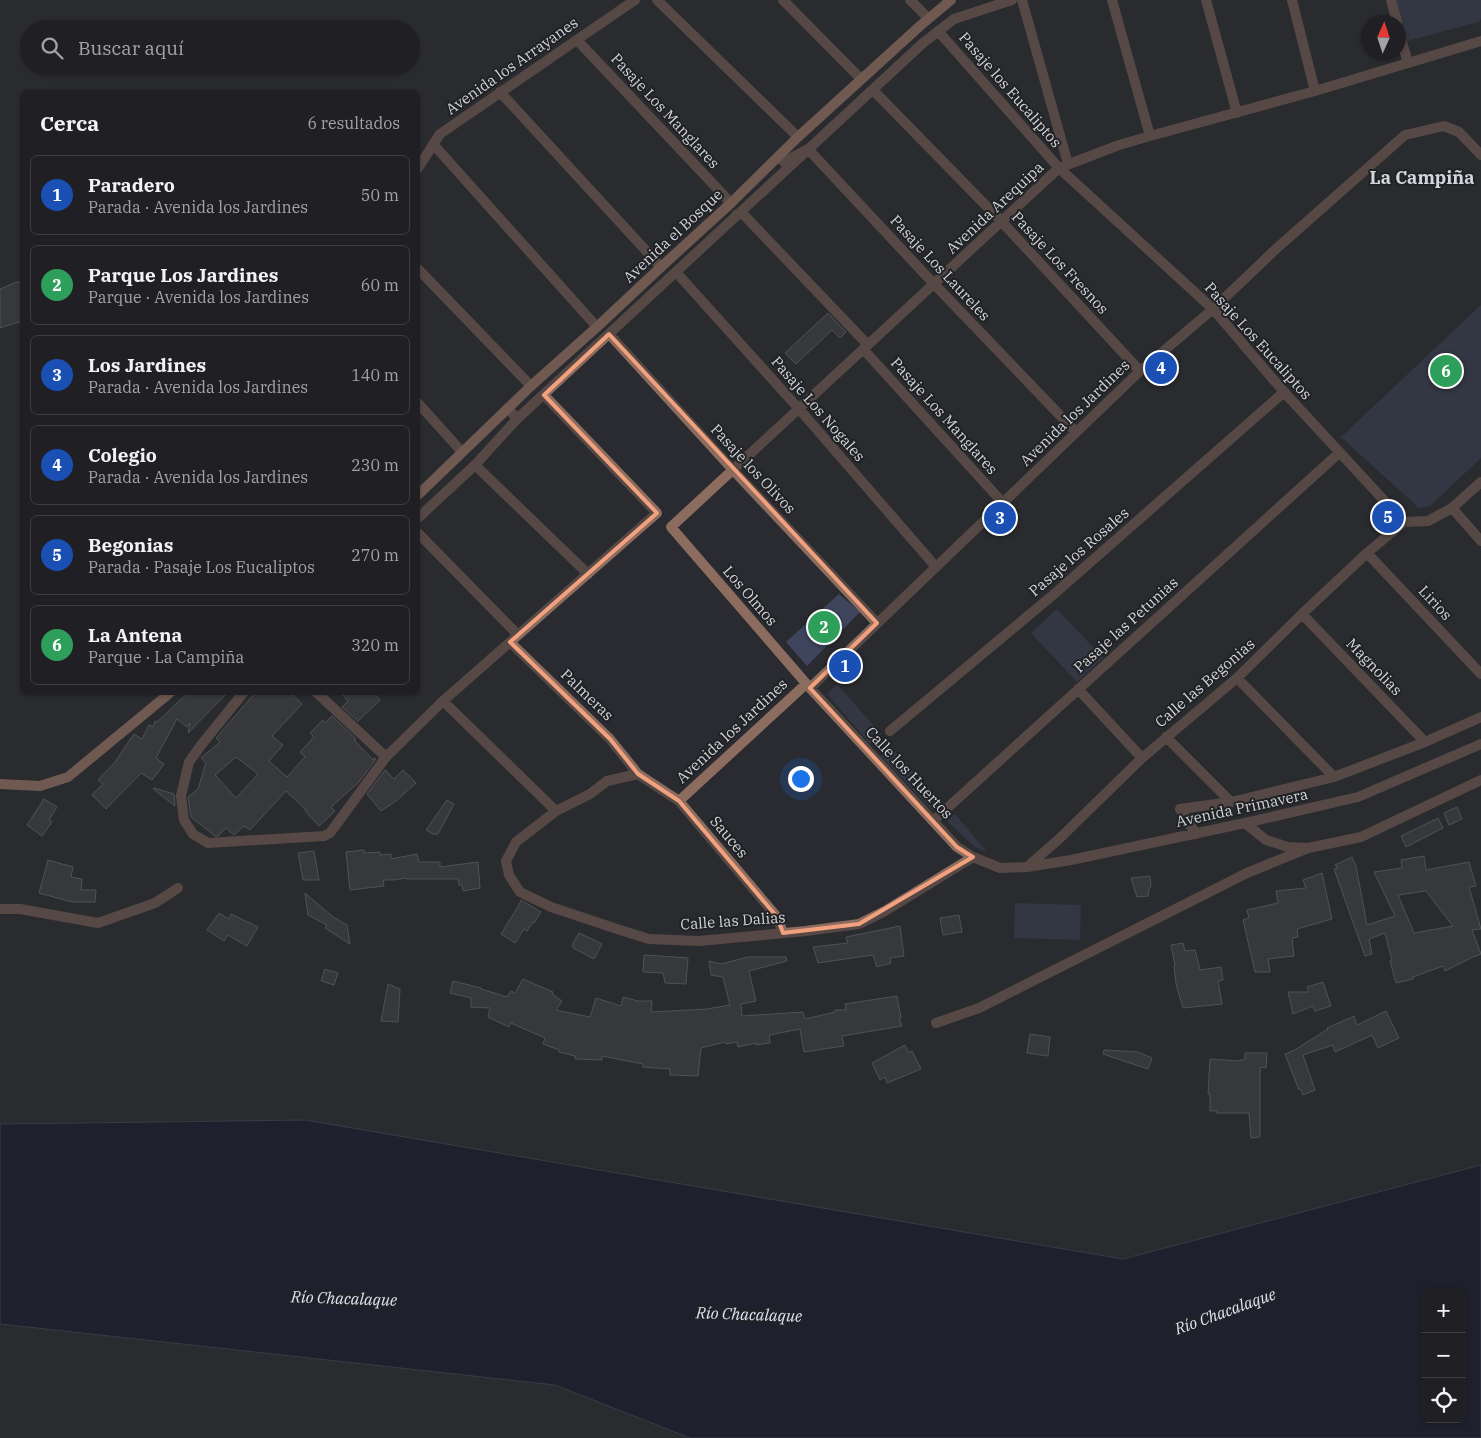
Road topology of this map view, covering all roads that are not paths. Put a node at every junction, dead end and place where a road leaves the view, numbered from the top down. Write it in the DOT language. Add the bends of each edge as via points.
graph roads {
  1 [pos="635,0"];
  2 [pos="657,0"];
  3 [pos="783,0"];
  4 [pos="910,0"];
  5 [pos="922,0"];
  6 [pos="951,0"];
  7 [pos="1012,0"];
  8 [pos="1022,0"];
  9 [pos="1112,0"];
  10 [pos="1206,0"];
  11 [pos="1292,0"];
  12 [pos="1391,0"];
  13 [pos="1395,15"];
  14 [pos="928,18"];
  15 [pos="938,31"];
  16 [pos="577,40"];
  17 [pos="1481,41"];
  18 [pos="1406,56"];
  19 [pos="1408,63"];
  20 [pos="861,79"];
  21 [pos="873,90"];
  22 [pos="1315,91"];
  23 [pos="500,92"];
  24 [pos="1237,113"];
  25 [pos="1150,136"];
  26 [pos="798,137"];
  27 [pos="433,144"];
  28 [pos="808,149"];
  29 [pos="1481,155"];
  30 [pos="779,156"];
  31 [pos="420,165"];
  32 [pos="1063,166"];
  33 [pos="731,203"];
  34 [pos="741,212"];
  35 [pos="710,222"];
  36 [pos="1002,222"];
  37 [pos="661,267"];
  38 [pos="420,271"];
  39 [pos="676,272"];
  40 [pos="934,284"];
  41 [pos="1213,310"];
  42 [pos="597,327"];
  43 [pos="609,334"];
  44 [pos="866,347"];
  45 [pos="1140,371"];
  46 [pos="531,386"];
  47 [pos="1284,392"];
  48 [pos="544,395"];
  49 [pos="420,405"];
  50 [pos="508,408"];
  51 [pos="799,409"];
  52 [pos="518,419"];
  53 [pos="1076,432"];
  54 [pos="462,452"];
  55 [pos="1339,453"];
  56 [pos="475,465"];
  57 [pos="733,470"];
  58 [pos="1481,482"];
  59 [pos="420,493"];
  60 [pos="1003,503"];
  61 [pos="1452,508"];
  62 [pos="420,516"];
  63 [pos="1404,522"];
  64 [pos="671,527"];
  65 [pos="420,535"];
  66 [pos="1481,541"];
  67 [pos="1367,553"];
  68 [pos="936,567"];
  69 [pos="588,574"];
  70 [pos="1302,614"];
  71 [pos="877,623"];
  72 [pos="514,638"];
  73 [pos="1481,674"];
  74 [pos="1238,678"];
  75 [pos="808,686"];
  76 [pos="1078,689"];
  77 [pos="167,695"];
  78 [pos="242,695"];
  79 [pos="319,695"];
  80 [pos="443,701"];
  81 [pos="1481,717"];
  82 [pos="890,731"];
  83 [pos="1166,737"];
  84 [pos="1425,742"];
  85 [pos="1481,744"];
  86 [pos="386,757"];
  87 [pos="1142,758"];
  88 [pos="638,774"];
  89 [pos="1334,777"];
  90 [pos="1481,780"];
  91 [pos="0,784"];
  92 [pos="678,801"];
  93 [pos="1231,802"];
  94 [pos="556,811"];
  95 [pos="933,821"];
  96 [pos="1245,823"];
  97 [pos="1196,834"];
  98 [pos="1308,848"];
  99 [pos="973,857"];
  100 [pos="1027,867"];
  101 [pos="1000,868"];
  102 [pos="178,888"];
  103 [pos="0,909"];
  104 [pos="783,933"];
  105 [pos="936,1023"];
  1 -- 16 [label="street, Avenida los Arrayanes"];
  2 -- 26 [label="street"];
  3 -- 20 [label="street"];
  4 -- 14 [label="street"];
  5 -- 14 [label="street"];
  6 -- 14 [label="street, Avenida el Bosque"];
  7 -- 15 [label="street" via="954,19"];
  8 -- 32 [label="street"];
  9 -- 25 [label="street"];
  10 -- 24 [label="street"];
  11 -- 22 [label="street"];
  12 -- 13 [label="street"];
  14 -- 20 [label="street, Avenida el Bosque"];
  15 -- 21 [label="street"];
  15 -- 32 [label="street, Pasaje los Eucaliptos"];
  16 -- 23 [label="street, Avenida los Arrayanes"];
  16 -- 33 [label="street, Pasaje Los Manglares"];
  17 -- 19 [label="street, Avenida Arequipa"];
  18 -- 19 [label="street"];
  19 -- 22 [label="street, Avenida Arequipa"];
  20 -- 26 [label="street, Avenida el Bosque"];
  21 -- 28 [label="street"];
  21 -- 36 [label="street, Pasaje Los Fresnos"];
  22 -- 24 [label="street, Avenida Arequipa"];
  23 -- 27 [label="street, Avenida los Arrayanes" via="440,134"];
  23 -- 37 [label="street"];
  24 -- 25 [label="street, Avenida Arequipa"];
  25 -- 32 [label="street, Avenida Arequipa"];
  26 -- 30 [label="street, Avenida el Bosque"];
  27 -- 31 [label="street, Avenida los Arrayanes"];
  27 -- 42 [label="street"];
  28 -- 30 [label="street" via="784,162"];
  28 -- 34 [label="street"];
  28 -- 40 [label="street, Pasaje Los Laureles"];
  29 -- 41 [label="street, Avenida los Jardines" via="1459,132 1444,126 1405,135 1277,248"];
  30 -- 33 [label="street, Avenida el Bosque"];
  32 -- 36 [label="street, Avenida Arequipa"];
  32 -- 41 [label="street, Pasaje Los Eucaliptos"];
  33 -- 35 [label="street, Avenida el Bosque"];
  34 -- 35 [label="street" via="716,229"];
  34 -- 39 [label="street"];
  34 -- 44 [label="street, Pasaje Los Manglares"];
  35 -- 37 [label="street, Avenida el Bosque"];
  36 -- 40 [label="street, Avenida Arequipa"];
  36 -- 45 [label="street, Pasaje Los Fresnos"];
  37 -- 42 [label="street, Avenida el Bosque"];
  38 -- 46 [label="street"];
  39 -- 43 [label="street"];
  39 -- 51 [label="street, Pasaje Los Nogales"];
  40 -- 44 [label="street, Avenida Arequipa"];
  40 -- 53 [label="street, Pasaje Los Laureles"];
  41 -- 45 [label="street, Avenida los Jardines"];
  41 -- 47 [label="street, Pasaje Los Eucaliptos"];
  42 -- 46 [label="street, Avenida el Bosque"];
  43 -- 48 [label="street"];
  43 -- 57 [label="street, Pasaje los Olivos"];
  44 -- 51 [label="street, Avenida Arequipa"];
  44 -- 60 [label="street, Pasaje Los Manglares"];
  45 -- 53 [label="street, Avenida los Jardines"];
  46 -- 50 [label="street, Avenida el Bosque"];
  47 -- 55 [label="street, Pasaje Los Eucaliptos"];
  47 -- 82 [label="street, Pasaje los Rosales" via="1053,595"];
  48 -- 52 [label="street"];
  48 -- 69 [label="street" via="657,513"];
  49 -- 54 [label="street"];
  50 -- 52 [label="street"];
  50 -- 54 [label="street, Avenida el Bosque"];
  51 -- 57 [label="street, Avenida Arequipa"];
  51 -- 68 [label="street, Pasaje Los Nogales"];
  52 -- 56 [label="street"];
  53 -- 60 [label="street, Avenida los Jardines"];
  54 -- 59 [label="street, Avenida el Bosque"];
  55 -- 63 [label="street, Pasaje Los Eucaliptos"];
  55 -- 76 [label="street, Pasaje las Petunias"];
  56 -- 62 [label="street"];
  56 -- 69 [label="street"];
  57 -- 64 [label="street, Avenida Arequipa"];
  57 -- 71 [label="street, Pasaje los Olivos"];
  58 -- 61 [label="street"];
  60 -- 68 [label="street, Avenida los Jardines"];
  61 -- 63 [label="street" via="1428,521"];
  61 -- 66 [label="street"];
  63 -- 67 [label="street, Calle las Begonias"];
  64 -- 75 [label="street, Los Olmos"];
  65 -- 72 [label="street, Palmeras"];
  67 -- 70 [label="street, Calle las Begonias"];
  67 -- 73 [label="street, Lirios"];
  68 -- 71 [label="street, Avenida los Jardines"];
  69 -- 72 [label="street"];
  70 -- 74 [label="street, Calle las Begonias"];
  70 -- 84 [label="street, Magnolias"];
  71 -- 75 [label="street, Avenida los Jardines"];
  72 -- 80 [label="street"];
  72 -- 88 [label="street, Palmeras" via="610,739"];
  74 -- 83 [label="street, Calle las Begonias"];
  74 -- 89 [label="street"];
  75 -- 92 [label="street, Avenida los Jardines"];
  75 -- 95 [label="street, Calle los Huertos"];
  76 -- 87 [label="street"];
  76 -- 95 [label="street, Pasaje las Petunias"];
  77 -- 91 [label="street" via="68,777 40,786"];
  78 -- 86 [label="street" via="189,762 181,796 184,820 193,834 208,843 324,836 330,833"];
  79 -- 86 [label="street"];
  80 -- 86 [label="street"];
  80 -- 94 [label="street"];
  81 -- 84 [label="street"];
  83 -- 87 [label="street, Calle las Begonias"];
  83 -- 93 [label="street"];
  84 -- 89 [label="street"];
  85 -- 96 [label="street, Avenida Primavera" via="1358,798"];
  87 -- 100 [label="street, Calle las Begonias"];
  88 -- 92 [label="street, Sauces"];
  88 -- 94 [label="street" via="607,781 590,794"];
  89 -- 93 [label="street"];
  90 -- 98 [label="street" via="1361,837"];
  92 -- 104 [label="street, Sauces" via="777,917"];
  93 -- 97 [label="street" via="1180,809"];
  94 -- 104 [label="street, Calle las Dalias" via="516,842 506,861 509,875 520,892 551,907 648,938 699,941"];
  95 -- 99 [label="street, Calle los Huertos" via="957,847"];
  96 -- 97 [label="street, Avenida Primavera"];
  96 -- 98 [label="street" via="1266,840 1288,847"];
  97 -- 100 [label="street, Avenida Primavera"];
  98 -- 105 [label="street" via="1247,873 978,1008"];
  99 -- 101 [label="street, Calle los Huertos"];
  99 -- 104 [label="street, Calle las Dalias" via="859,924"];
  100 -- 101 [label="street, Avenida Primavera"];
  102 -- 103 [label="street" via="155,903 98,923 20,909"];
}
